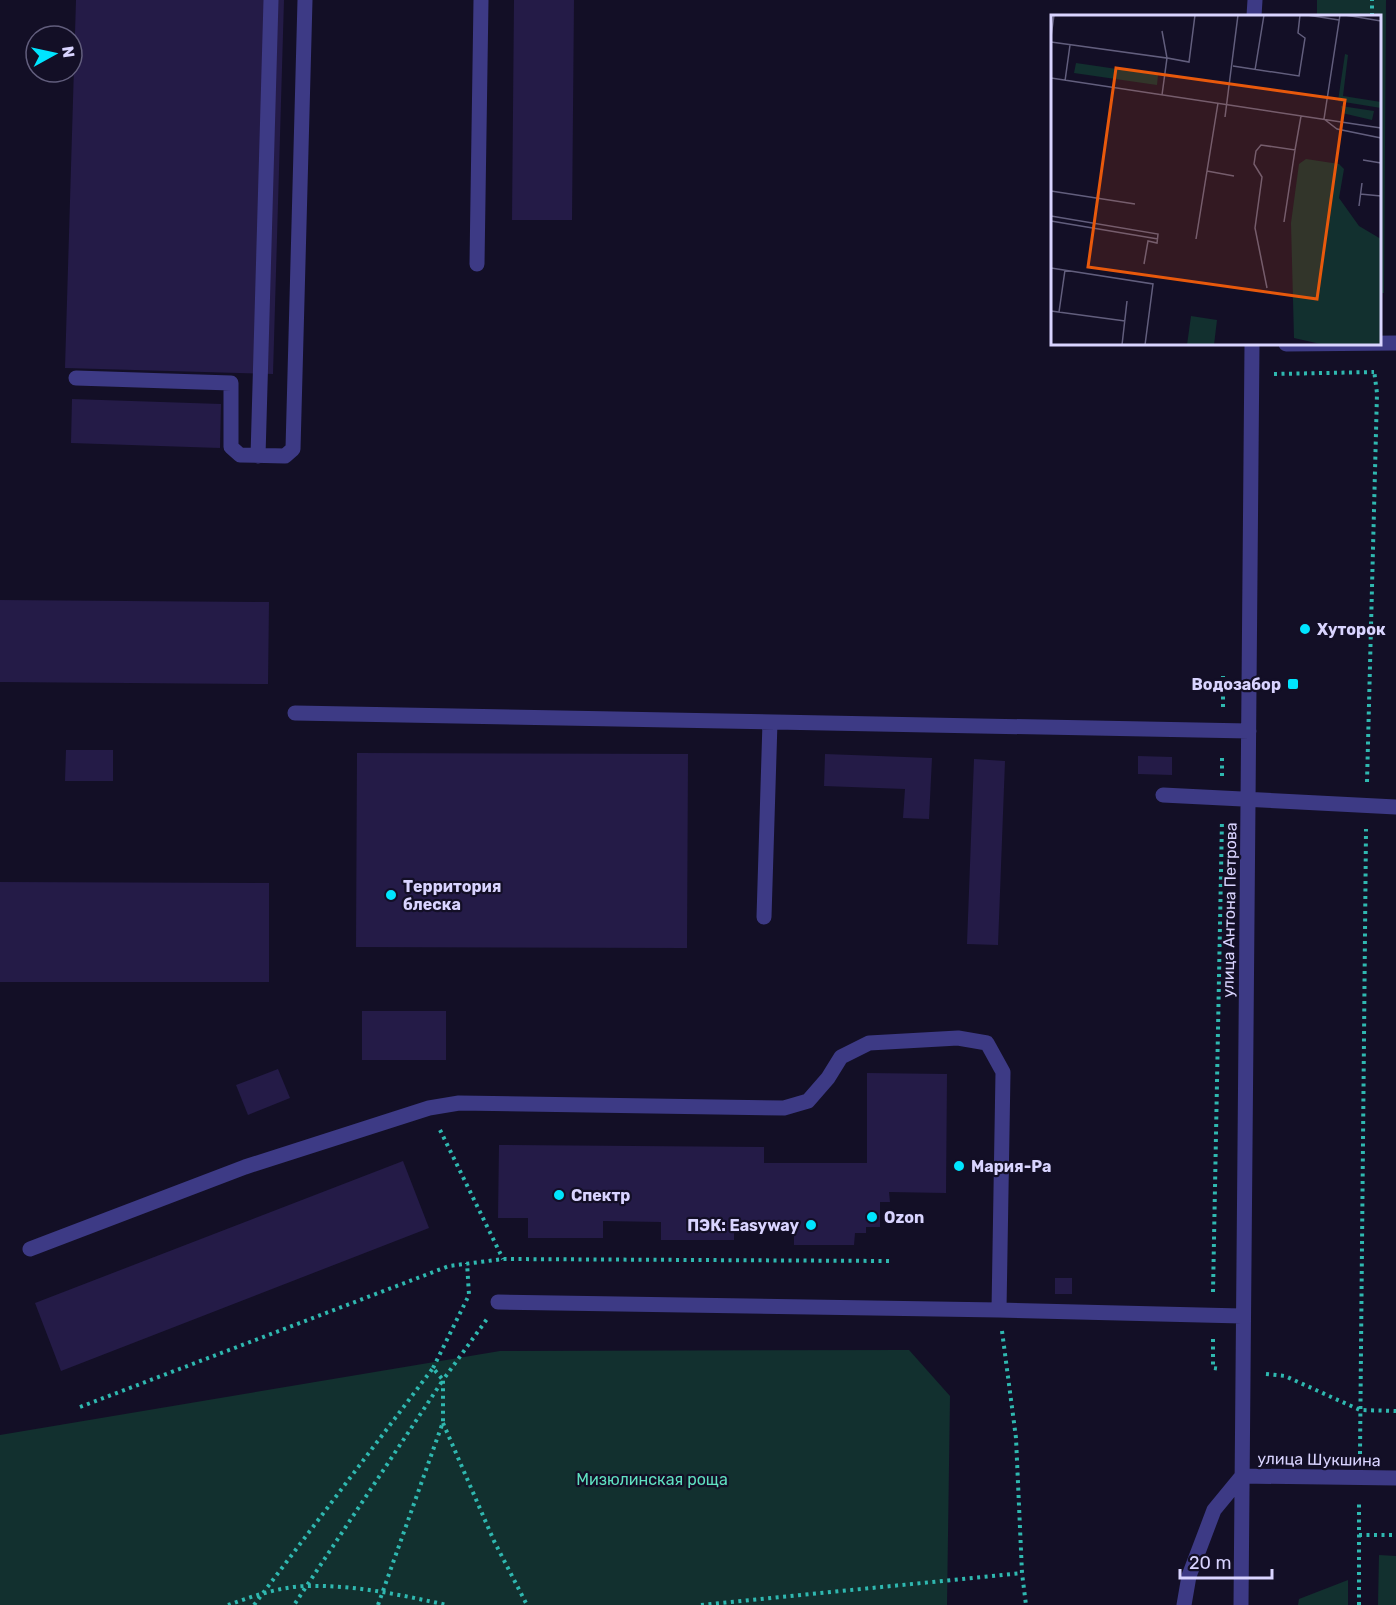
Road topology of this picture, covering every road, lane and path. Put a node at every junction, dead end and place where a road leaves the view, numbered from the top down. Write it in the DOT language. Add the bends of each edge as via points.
graph roads {
  1 [pos="271,0"];
  2 [pos="305,0"];
  3 [pos="481,0"];
  4 [pos="1255,0"];
  5 [pos="1254,15"];
  6 [pos="477,264"];
  7 [pos="1381,343"];
  8 [pos="1396,343"];
  9 [pos="1252,345"];
  10 [pos="1374,372"];
  11 [pos="1252,374"];
  12 [pos="76,378"];
  13 [pos="1377,393"];
  14 [pos="258,456"];
  15 [pos="1223,671"];
  16 [pos="295,713"];
  17 [pos="770,722"];
  18 [pos="1222,730"];
  19 [pos="1249,731"];
  20 [pos="1163,795"];
  21 [pos="1222,798"];
  22 [pos="1248,799"];
  23 [pos="1366,806"];
  24 [pos="1396,807"];
  25 [pos="764,917"];
  26 [pos="429,1108"];
  27 [pos="30,1249"];
  28 [pos="503,1258"];
  29 [pos="467,1263"];
  30 [pos="498,1302"];
  31 [pos="999,1310"];
  32 [pos="1213,1315"];
  33 [pos="1242,1316"];
  34 [pos="433,1368"];
  35 [pos="1242,1371"];
  36 [pos="443,1380"];
  37 [pos="1360,1410"];
  38 [pos="1396,1411"];
  39 [pos="443,1422"];
  40 [pos="1242,1476"];
  41 [pos="1360,1477"];
  42 [pos="1396,1478"];
  43 [pos="1359,1535"];
  44 [pos="1396,1535"];
  45 [pos="1022,1573"];
  46 [pos="308,1585"];
  47 [pos="383,1591"];
  48 [pos="260,1594"];
  49 [pos="228,1605"];
  50 [pos="254,1605"];
  51 [pos="294,1605"];
  52 [pos="378,1605"];
  53 [pos="447,1605"];
  54 [pos="527,1605"];
  55 [pos="701,1605"];
  56 [pos="1026,1605"];
  57 [pos="1184,1605"];
  58 [pos="1241,1605"];
  59 [pos="1359,1605"];
  1 -- 14 [label="street"];
  2 -- 14 [label="street" via="293,449 285,456"];
  3 -- 6 [label="street"];
  4 -- 5 [label="street"];
  7 -- 8 [label="street"];
  9 -- 11 [label="street, улица Антона Петрова"];
  10 -- 11 [label="path"];
  11 -- 19 [label="street, улица Антона Петрова"];
  12 -- 14 [label="street" via="231,383 231,447 240,454"];
  13 -- 23 [label="path"];
  15 -- 18 [label="path"];
  16 -- 17 [label="street"];
  17 -- 18 [label="street"];
  17 -- 25 [label="street"];
  18 -- 19 [label="street"];
  18 -- 21 [label="path"];
  19 -- 22 [label="street, улица Антона Петрова"];
  20 -- 21 [label="street"];
  21 -- 22 [label="street"];
  21 -- 32 [label="path"];
  22 -- 23 [label="street"];
  22 -- 33 [label="street, улица Антона Петрова"];
  23 -- 24 [label="street"];
  23 -- 37 [label="path"];
  26 -- 27 [label="street" via="245,1167"];
  26 -- 28 [label="path"];
  26 -- 31 [label="street" via="459,1103 784,1108 808,1101 841,1057 869,1043 958,1038 987,1043 1002,1072"];
  29 -- 34 [label="path" via="469,1295"];
  30 -- 31 [label="street"];
  30 -- 36 [label="path"];
  31 -- 32 [label="street"];
  31 -- 45 [label="path" via="1016,1438"];
  32 -- 33 [label="street"];
  32 -- 35 [label="path" via="1213,1368"];
  33 -- 35 [label="street, улица Антона Петрова"];
  34 -- 36 [label="path"];
  34 -- 48 [label="path"];
  35 -- 37 [label="path" via="1285,1376"];
  35 -- 40 [label="street, улица Антона Петрова"];
  36 -- 39 [label="path"];
  36 -- 46 [label="path"];
  37 -- 38 [label="path"];
  37 -- 41 [label="path"];
  39 -- 47 [label="path"];
  39 -- 54 [label="path" via="494,1541"];
  40 -- 41 [label="street, улица Шукшина"];
  40 -- 57 [label="street" via="1215,1510 1189,1576"];
  40 -- 58 [label="street, улица Антона Петрова"];
  41 -- 42 [label="street, улица Шукшина"];
  41 -- 43 [label="path"];
  43 -- 44 [label="path"];
  43 -- 59 [label="path"];
  45 -- 55 [label="path"];
  45 -- 56 [label="path"];
  46 -- 47 [label="path"];
  46 -- 48 [label="path"];
  46 -- 51 [label="path"];
  47 -- 52 [label="path"];
  47 -- 53 [label="path"];
  48 -- 49 [label="path"];
  48 -- 50 [label="path"];
}
